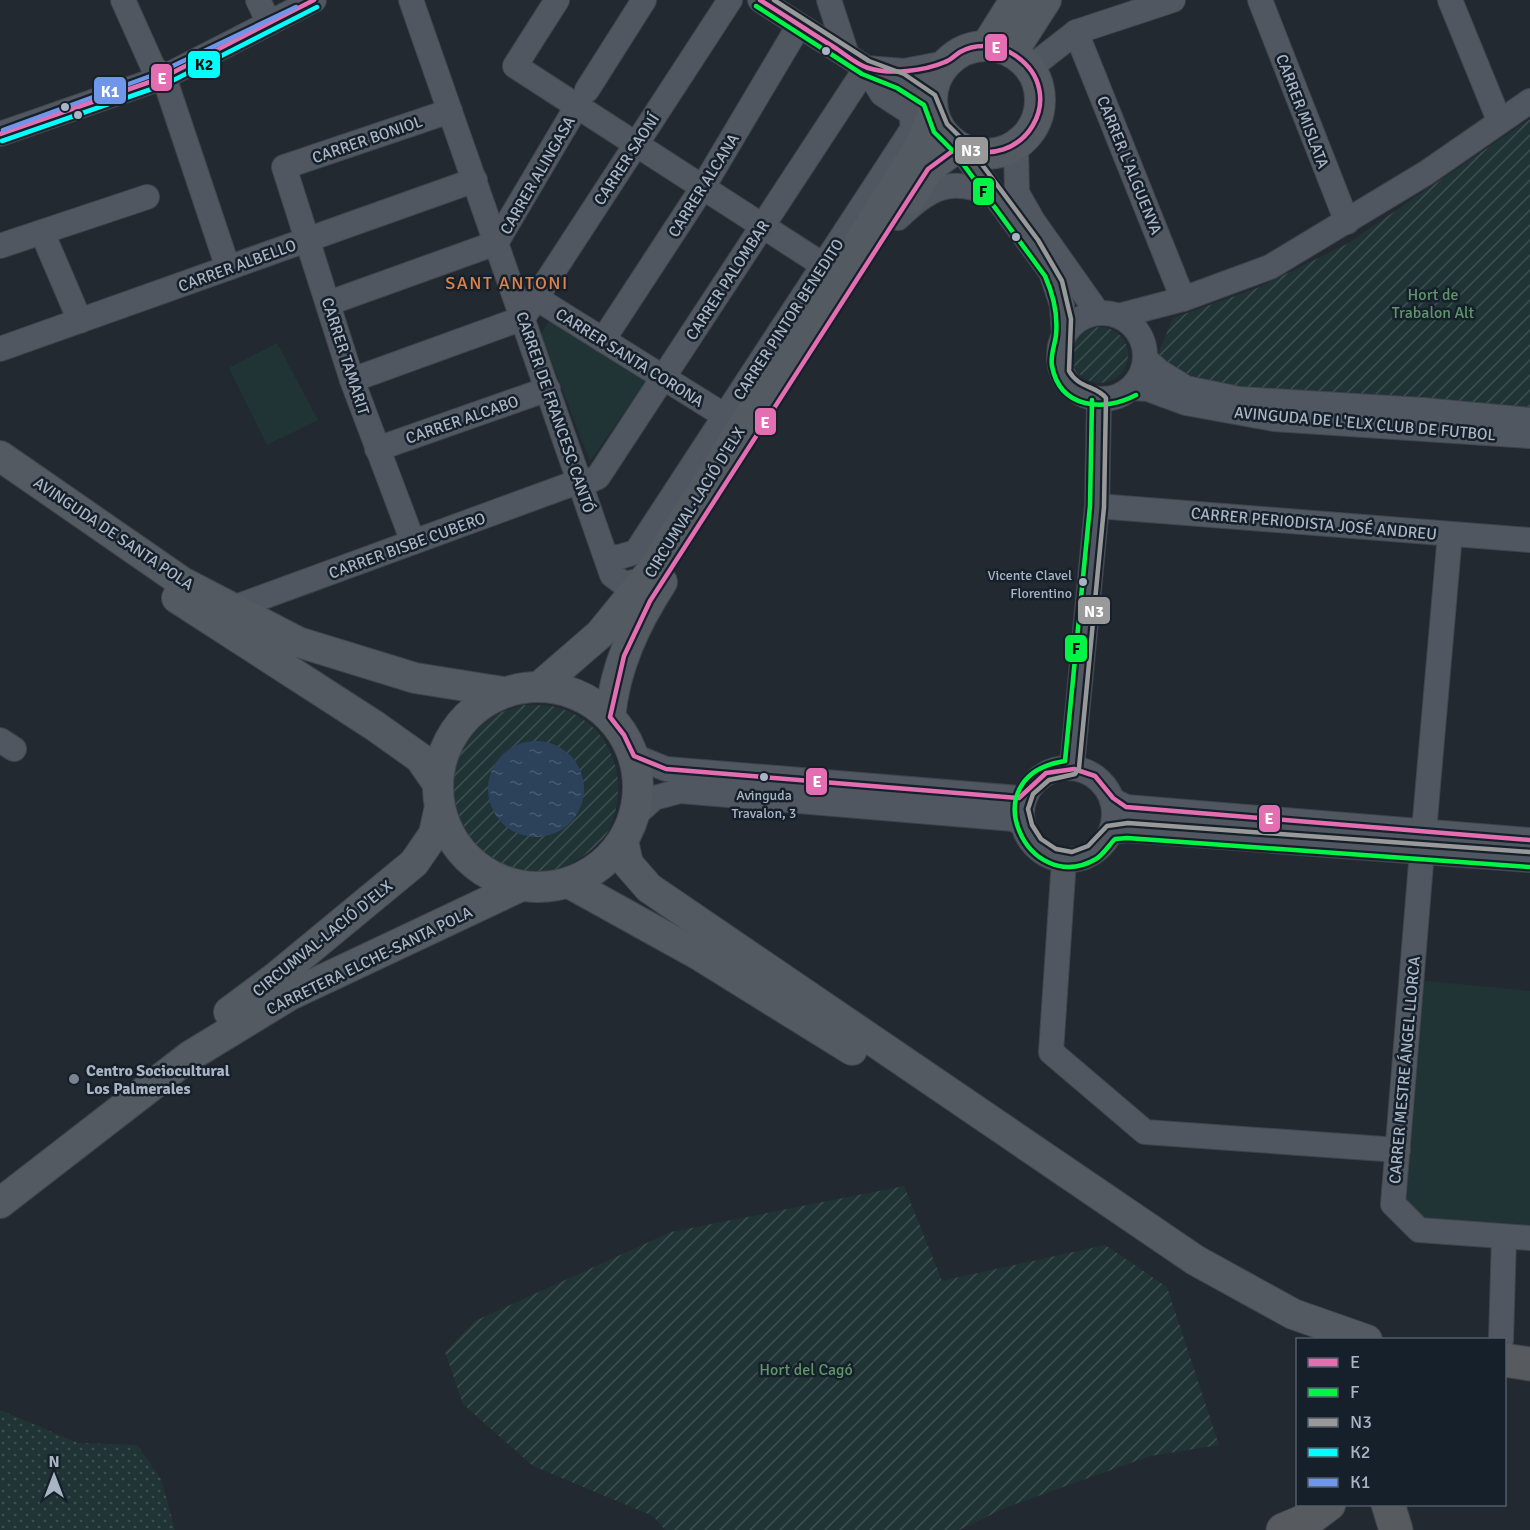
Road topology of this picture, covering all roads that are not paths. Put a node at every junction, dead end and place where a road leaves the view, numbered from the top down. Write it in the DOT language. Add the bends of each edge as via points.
graph roads {
  1 [pos="123,0"];
  2 [pos="293,0"];
  3 [pos="314,0"];
  4 [pos="411,0"];
  5 [pos="557,0"];
  6 [pos="644,0"];
  7 [pos="730,0"];
  8 [pos="760,0"];
  9 [pos="829,0"];
  10 [pos="1015,0"];
  11 [pos="1046,0"];
  12 [pos="1173,0"];
  13 [pos="1260,0"];
  14 [pos="1450,0"];
  15 [pos="264,13"];
  16 [pos="798,27"];
  17 [pos="1076,32"];
  18 [pos="1009,55"];
  19 [pos="946,63"];
  20 [pos="865,65"];
  21 [pos="159,72"];
  22 [pos="582,98"];
  23 [pos="1530,101"];
  24 [pos="932,107"];
  25 [pos="450,111"];
  26 [pos="1499,120"];
  27 [pos="0,123"];
  28 [pos="0,134"];
  29 [pos="636,144"];
  30 [pos="1016,146"];
  31 [pos="959,148"];
  32 [pos="284,167"];
  33 [pos="475,180"];
  34 [pos="703,187"];
  35 [pos="993,195"];
  36 [pos="147,197"];
  37 [pos="898,218"];
  38 [pos="1347,222"];
  39 [pos="762,226"];
  40 [pos="42,232"];
  41 [pos="307,240"];
  42 [pos="496,243"];
  43 [pos="0,246"];
  44 [pos="823,265"];
  45 [pos="228,268"];
  46 [pos="536,298"];
  47 [pos="1183,299"];
  48 [pos="329,303"];
  49 [pos="1108,315"];
  50 [pos="523,318"];
  51 [pos="80,321"];
  52 [pos="1064,334"];
  53 [pos="603,340"];
  54 [pos="1143,348"];
  55 [pos="0,349"];
  56 [pos="664,378"];
  57 [pos="352,380"];
  58 [pos="1132,388"];
  59 [pos="548,389"];
  60 [pos="1099,400"];
  61 [pos="725,416"];
  62 [pos="1530,420"];
  63 [pos="1530,436"];
  64 [pos="376,449"];
  65 [pos="0,456"];
  66 [pos="0,479"];
  67 [pos="581,483"];
  68 [pos="1097,506"];
  69 [pos="1449,534"];
  70 [pos="1530,540"];
  71 [pos="413,542"];
  72 [pos="608,557"];
  73 [pos="653,569"];
  74 [pos="233,608"];
  75 [pos="540,686"];
  76 [pos="503,692"];
  77 [pos="610,717"];
  78 [pos="634,756"];
  79 [pos="1072,768"];
  80 [pos="436,781"];
  81 [pos="1024,797"];
  82 [pos="1112,800"];
  83 [pos="439,811"];
  84 [pos="1023,825"];
  85 [pos="629,828"];
  86 [pos="1111,832"];
  87 [pos="1530,840"];
  88 [pos="1423,841"];
  89 [pos="1064,860"];
  90 [pos="1530,860"];
  91 [pos="569,883"];
  92 [pos="521,886"];
  93 [pos="185,1052"];
  94 [pos="1398,1150"];
  95 [pos="0,1185"];
  96 [pos="0,1203"];
  97 [pos="1504,1237"];
  98 [pos="1530,1238"];
  99 [pos="1303,1338"];
  100 [pos="1361,1338"];
  101 [pos="1501,1338"];
  102 [pos="1506,1360"];
  103 [pos="1530,1364"];
  104 [pos="1326,1506"];
  105 [pos="1389,1506"];
  106 [pos="1283,1530"];
  107 [pos="1396,1530"];
  1 -- 21 [label="street"];
  2 -- 15 [label="street"];
  3 -- 15 [label="street"];
  4 -- 25 [label="street, CARRER DE FRANCESC CANTÓ"];
  5 -- 22 [label="street" via="515,66"];
  6 -- 22 [label="street, CARRER ALINGASA"];
  7 -- 29 [label="street, CARRER SAONÍ"];
  8 -- 16 [label="street"];
  9 -- 20 [label="street, CARRER PINTOR BENEDITO"];
  10 -- 18 [label="main road"];
  11 -- 18 [label="main road"];
  12 -- 17 [label="street"];
  13 -- 38 [label="street, CARRER MISLATA"];
  14 -- 26 [label="street"];
  15 -- 21 [label="street"];
  16 -- 20 [label="street"];
  16 -- 34 [label="street, CARRER ALCANA"];
  17 -- 18 [label="street"];
  17 -- 47 [label="street, CARRER L'ALGUENYA"];
  18 -- 19 [label="main road" via="961,51"];
  18 -- 30 [label="main road" via="1039,87 1039,113"];
  19 -- 20 [label="street" via="904,71"];
  19 -- 24 [label="main road" via="933,84"];
  20 -- 24 [label="street" via="909,84"];
  20 -- 39 [label="street, CARRER PALOMBAR"];
  20 -- 44 [label="street, CARRER PINTOR BENEDITO" via="882,94 911,113 913,128"];
  21 -- 27 [label="street"];
  21 -- 28 [label="street"];
  21 -- 45 [label="street"];
  22 -- 29 [label="street"];
  22 -- 42 [label="street, CARRER ALINGASA"];
  23 -- 26 [label="street"];
  24 -- 31 [label="main road" via="944,134"];
  24 -- 73 [label="main road, CIRCUMVAL·LACIÓ D'ELX" via="920,146"];
  25 -- 32 [label="street, CARRER BONIOL"];
  25 -- 33 [label="street, CARRER DE FRANCESC CANTÓ"];
  26 -- 38 [label="street" via="1426,173"];
  29 -- 34 [label="street"];
  29 -- 46 [label="street, CARRER SAONÍ"];
  30 -- 31 [label="main road" via="986,154"];
  30 -- 49 [label="street" via="1017,193 1033,221"];
  31 -- 35 [label="street"];
  31 -- 37 [label="main road, CIRCUMVAL·LACIÓ D'ELX" via="928,169"];
  32 -- 41 [label="street, CARRER TAMARIT"];
  33 -- 41 [label="street, CARRER ALBELLO"];
  33 -- 42 [label="street, CARRER DE FRANCESC CANTÓ"];
  34 -- 39 [label="street"];
  34 -- 53 [label="street, CARRER ALCANA"];
  35 -- 37 [label="street" via="938,187"];
  35 -- 52 [label="street" via="1052,272 1062,305"];
  36 -- 40 [label="street"];
  37 -- 77 [label="main road, CIRCUMVAL·LACIÓ D'ELX" via="650,601 619,667"];
  38 -- 47 [label="street" via="1270,267"];
  39 -- 44 [label="street"];
  39 -- 56 [label="street, CARRER PALOMBAR"];
  40 -- 43 [label="street"];
  40 -- 51 [label="street"];
  41 -- 45 [label="street, CARRER ALBELLO"];
  41 -- 48 [label="street, CARRER TAMARIT"];
  42 -- 48 [label="street"];
  42 -- 50 [label="street, CARRER DE FRANCESC CANTÓ"];
  44 -- 61 [label="street, CARRER PINTOR BENEDITO"];
  45 -- 51 [label="street, CARRER ALBELLO"];
  46 -- 50 [label="street, CARRER SAONÍ"];
  46 -- 53 [label="street, CARRER SANTA CORONA"];
  47 -- 49 [label="street"];
  47 -- 54 [label="street" via="1158,318"];
  48 -- 57 [label="street, CARRER TAMARIT"];
  49 -- 52 [label="street" via="1079,319"];
  49 -- 54 [label="street" via="1132,325"];
  50 -- 57 [label="street"];
  50 -- 59 [label="street, CARRER DE FRANCESC CANTÓ"];
  51 -- 55 [label="street, CARRER ALBELLO"];
  52 -- 60 [label="street" via="1058,350 1059,368 1068,384 1081,395"];
  53 -- 56 [label="street, CARRER SANTA CORONA"];
  54 -- 58 [label="street" via="1141,375"];
  54 -- 62 [label="street, AVINGUDA DE L'ELX CLUB DE FUTBOL" via="1160,372 1186,388 1239,399"];
  56 -- 61 [label="street, CARRER SANTA CORONA"];
  56 -- 67 [label="street, CARRER PALOMBAR" via="598,477"];
  57 -- 64 [label="street, CARRER TAMARIT"];
  58 -- 60 [label="street"];
  58 -- 63 [label="street, AVINGUDA DE L'ELX CLUB DE FUTBOL" via="1148,388 1186,403 1274,419"];
  59 -- 64 [label="street, CARRER ALCABO"];
  59 -- 67 [label="street, CARRER DE FRANCESC CANTÓ"];
  60 -- 68 [label="street"];
  61 -- 72 [label="street, CARRER PINTOR BENEDITO" via="636,552"];
  64 -- 71 [label="street, CARRER TAMARIT"];
  65 -- 74 [label="main road, AVINGUDA DE SANTA POLA" via="182,582"];
  66 -- 80 [label="main road, AVINGUDA DE SANTA POLA" via="375,726 420,758"];
  67 -- 71 [label="street, CARRER BISBE CUBERO"];
  67 -- 72 [label="street, CARRER DE FRANCESC CANTÓ"];
  68 -- 69 [label="street, CARRER PERIODISTA JOSÉ ANDREU"];
  68 -- 79 [label="street"];
  69 -- 70 [label="street, CARRER PERIODISTA JOSÉ ANDREU"];
  69 -- 88 [label="street, CARRER MESTRE ÁNGEL LLORCA"];
  71 -- 74 [label="street, CARRER BISBE CUBERO"];
  72 -- 73 [label="street, CARRER DE FRANCESC CANTÓ" via="612,575 624,584 639,581"];
  73 -- 75 [label="main road, CIRCUMVAL·LACIÓ D'ELX" via="600,634"];
  74 -- 76 [label="main road, AVINGUDA DE SANTA POLA" via="298,642 404,675"];
  75 -- 76 [label="main road"];
  75 -- 77 [label="main road" via="566,690 590,700"];
  76 -- 80 [label="main road" via="477,706 456,726 442,752"];
  77 -- 78 [label="main road"];
  78 -- 81 [label="street" via="666,769"];
  78 -- 85 [label="main road" via="639,786"];
  79 -- 81 [label="street" via="1047,772"];
  79 -- 82 [label="street" via="1100,780"];
  80 -- 83 [label="main road"];
  81 -- 84 [label="street"];
  82 -- 86 [label="street"];
  82 -- 88 [label="street" via="1126,807"];
  83 -- 92 [label="main road" via="450,838 469,861 493,877"];
  83 -- 93 [label="main road, CIRCUMVAL·LACIÓ D'ELX" via="434,834 414,863"];
  84 -- 85 [label="street" via="1014,819 680,792 654,798"];
  84 -- 89 [label="street" via="1034,845"];
  85 -- 91 [label="main road" via="600,866"];
  85 -- 100 [label="main road" via="628,864 649,888 1195,1260 1293,1314"];
  86 -- 88 [label="street"];
  86 -- 89 [label="street" via="1090,854"];
  87 -- 88 [label="street"];
  88 -- 90 [label="street"];
  88 -- 94 [label="street, CARRER MESTRE ÁNGEL LLORCA"];
  89 -- 94 [label="street" via="1051,1052 1145,1132"];
  91 -- 92 [label="main road"];
  91 -- 99 [label="main road" via="699,956 839,1042 1150,1250 1245,1310"];
  92 -- 93 [label="main road, CARRETERA ELCHE-SANTA POLA" via="290,995"];
  93 -- 95 [label="main road"];
  93 -- 96 [label="main road"];
  94 -- 97 [label="street, CARRER MESTRE ÁNGEL LLORCA" via="1393,1204 1419,1230"];
  97 -- 98 [label="street"];
  97 -- 101 [label="street"];
  102 -- 103 [label="highway"];
  104 -- 106 [label="highway"];
  105 -- 107 [label="highway"];
}
